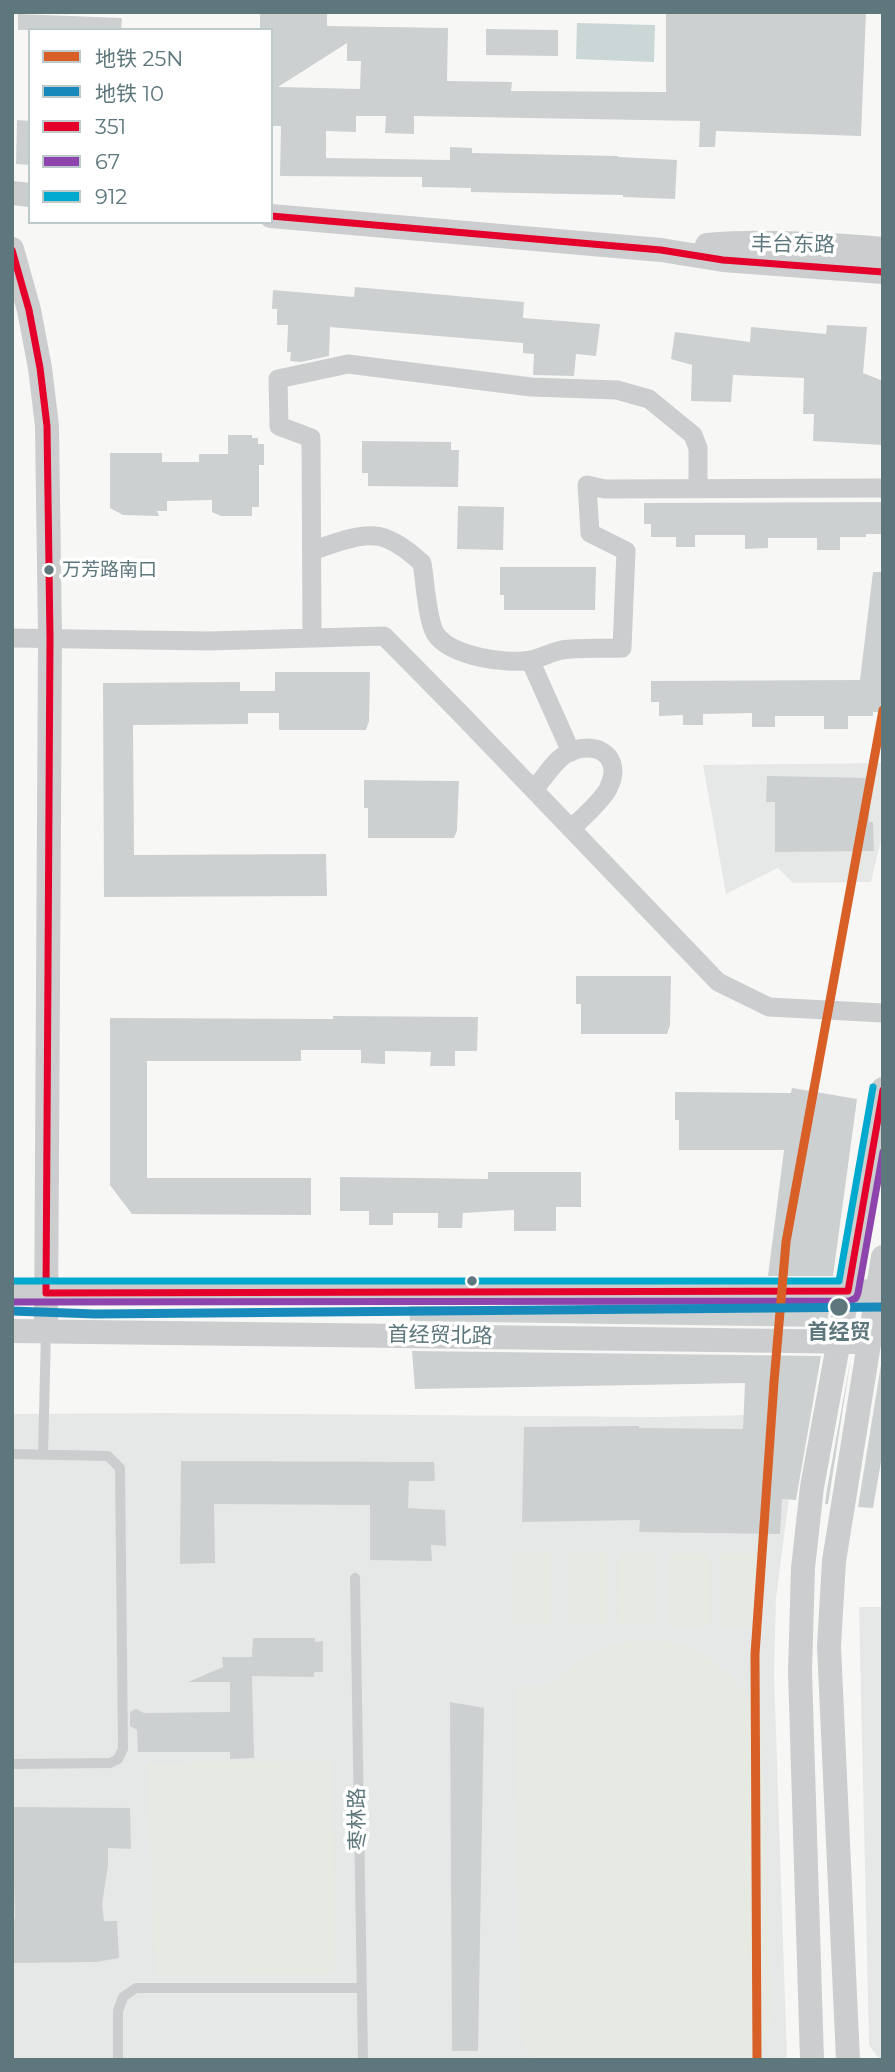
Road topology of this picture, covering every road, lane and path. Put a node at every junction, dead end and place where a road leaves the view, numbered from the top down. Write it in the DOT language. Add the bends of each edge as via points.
graph roads {
  1 [pos="273,216"];
  2 [pos="12,249"];
  3 [pos="883,249"];
  4 [pos="661,250"];
  5 [pos="883,272"];
  6 [pos="883,488"];
  7 [pos="698,489"];
  8 [pos="312,551"];
  9 [pos="12,638"];
  10 [pos="50,638"];
  11 [pos="312,638"];
  12 [pos="530,660"];
  13 [pos="571,752"];
  14 [pos="534,790"];
  15 [pos="571,829"];
  16 [pos="883,1013"];
  17 [pos="883,1089"];
  18 [pos="883,1258"];
  19 [pos="848,1291"];
  20 [pos="12,1292"];
  21 [pos="878,1292"];
  22 [pos="46,1293"];
  23 [pos="12,1331"];
  24 [pos="46,1331"];
  25 [pos="838,1341"];
  26 [pos="868,1342"];
  27 [pos="12,1454"];
  28 [pos="43,1454"];
  29 [pos="811,1495"];
  30 [pos="844,1497"];
  31 [pos="355,1578"];
  32 [pos="12,1764"];
  33 [pos="361,1988"];
  34 [pos="117,2060"];
  35 [pos="363,2060"];
  36 [pos="812,2060"];
  37 [pos="848,2060"];
  1 -- 4 [label="street, 丰台东路"];
  2 -- 10 [label="street" via="45,397"];
  3 -- 4 [label="street, 丰台东路" via="725,244"];
  4 -- 5 [label="street, 丰台东路" via="723,260"];
  6 -- 7 [label="street"];
  7 -- 8 [label="street" via="698,448 693,435 649,399 617,390 531,387 348,364 278,379 279,426 311,438"];
  7 -- 12 [label="street" via="587,485 590,533 626,551 622,648 562,650"];
  8 -- 11 [label="street"];
  8 -- 12 [label="street" via="376,536 406,549 422,563 431,623 442,641 494,661"];
  9 -- 10 [label="street"];
  10 -- 11 [label="street"];
  10 -- 22 [label="street"];
  11 -- 14 [label="street" via="384,636"];
  12 -- 13 [label="street"];
  13 -- 14 [label="street" via="563,755"];
  13 -- 15 [label="street" via="593,748 607,754 614,774 607,792"];
  14 -- 15 [label="street"];
  15 -- 16 [label="street" via="718,982 769,1007"];
  17 -- 19 [label="street"];
  18 -- 21 [label="street"];
  19 -- 21 [label="street, 首经贸北路"];
  19 -- 22 [label="street, 首经贸北路"];
  19 -- 25 [label="street"];
  20 -- 22 [label="street, 首经贸北路"];
  21 -- 26 [label="street"];
  22 -- 24 [label="street"];
  23 -- 24 [label="street, 首经贸北路"];
  24 -- 25 [label="street, 首经贸北路"];
  24 -- 28 [label="lane"];
  25 -- 26 [label="street, 首经贸北路"];
  25 -- 29 [label="street"];
  26 -- 30 [label="street"];
  27 -- 28 [label="lane"];
  28 -- 32 [label="lane" via="108,1456 120,1468 123,1749 110,1763"];
  29 -- 30 [label="street" via="828,1489"];
  29 -- 36 [label="street" via="800,1671"];
  30 -- 37 [label="street" via="834,1561 829,1646"];
  31 -- 33 [label="lane, 枣林路"];
  33 -- 34 [label="lane" via="136,1988 123,1997 118,2011"];
  33 -- 35 [label="lane, 枣林路"];
}
